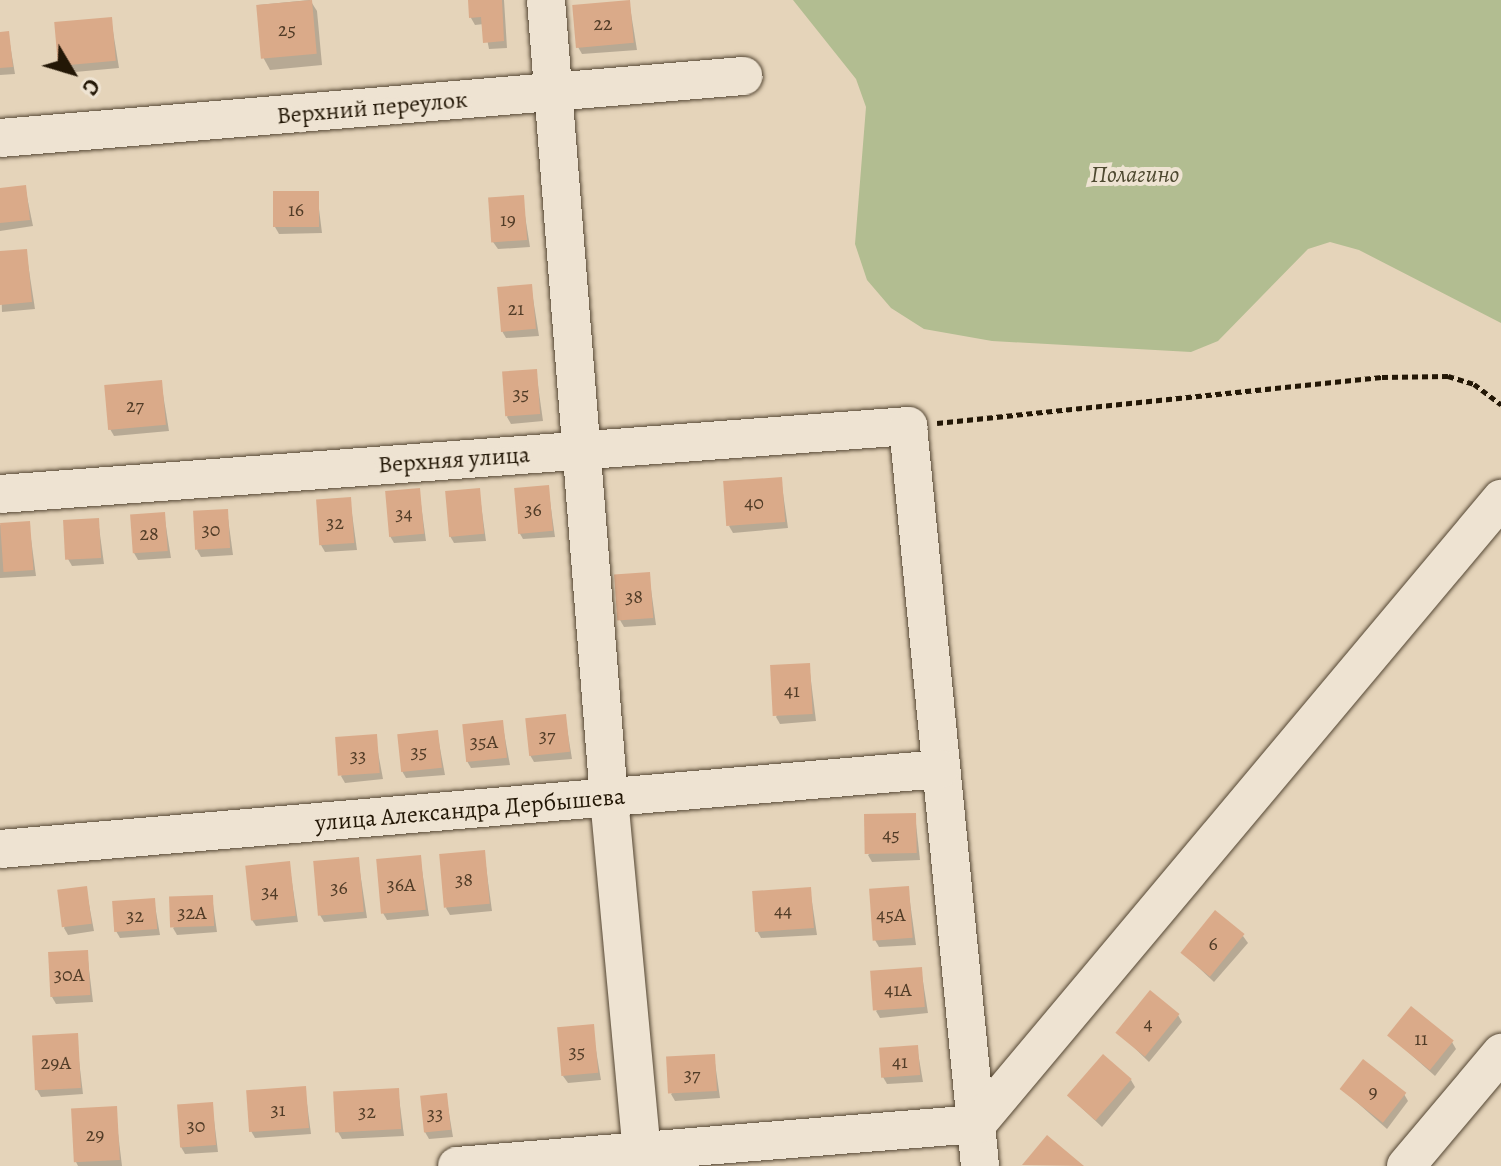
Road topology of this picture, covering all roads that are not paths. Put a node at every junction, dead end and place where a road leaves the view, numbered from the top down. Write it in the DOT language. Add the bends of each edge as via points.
graph roads {
  1 [pos="546,0"];
  2 [pos="743,76"];
  3 [pos="553,92"];
  4 [pos="0,138"];
  5 [pos="585,450"];
  6 [pos="0,494"];
  7 [pos="1501,499"];
  8 [pos="940,769"];
  9 [pos="609,798"];
  10 [pos="0,849"];
  11 [pos="1501,1053"];
  12 [pos="977,1124"];
  13 [pos="642,1159"];
  14 [pos="457,1166"];
  15 [pos="980,1166"];
  16 [pos="1406,1166"];
  1 -- 3 [label="street"];
  2 -- 3 [label="street, Верхний переулок"];
  3 -- 4 [label="street, Верхний переулок"];
  3 -- 5 [label="street"];
  5 -- 6 [label="street, Верхняя улица"];
  5 -- 8 [label="street, Верхняя улица" via="908,426"];
  5 -- 9 [label="street"];
  7 -- 12 [label="street"];
  8 -- 9 [label="street, улица Александра Дербышева"];
  8 -- 12 [label="street"];
  9 -- 10 [label="street, улица Александра Дербышева"];
  9 -- 13 [label="street"];
  11 -- 16 [label="street"];
  12 -- 13 [label="street"];
  12 -- 15 [label="street"];
  13 -- 14 [label="street"];
}
